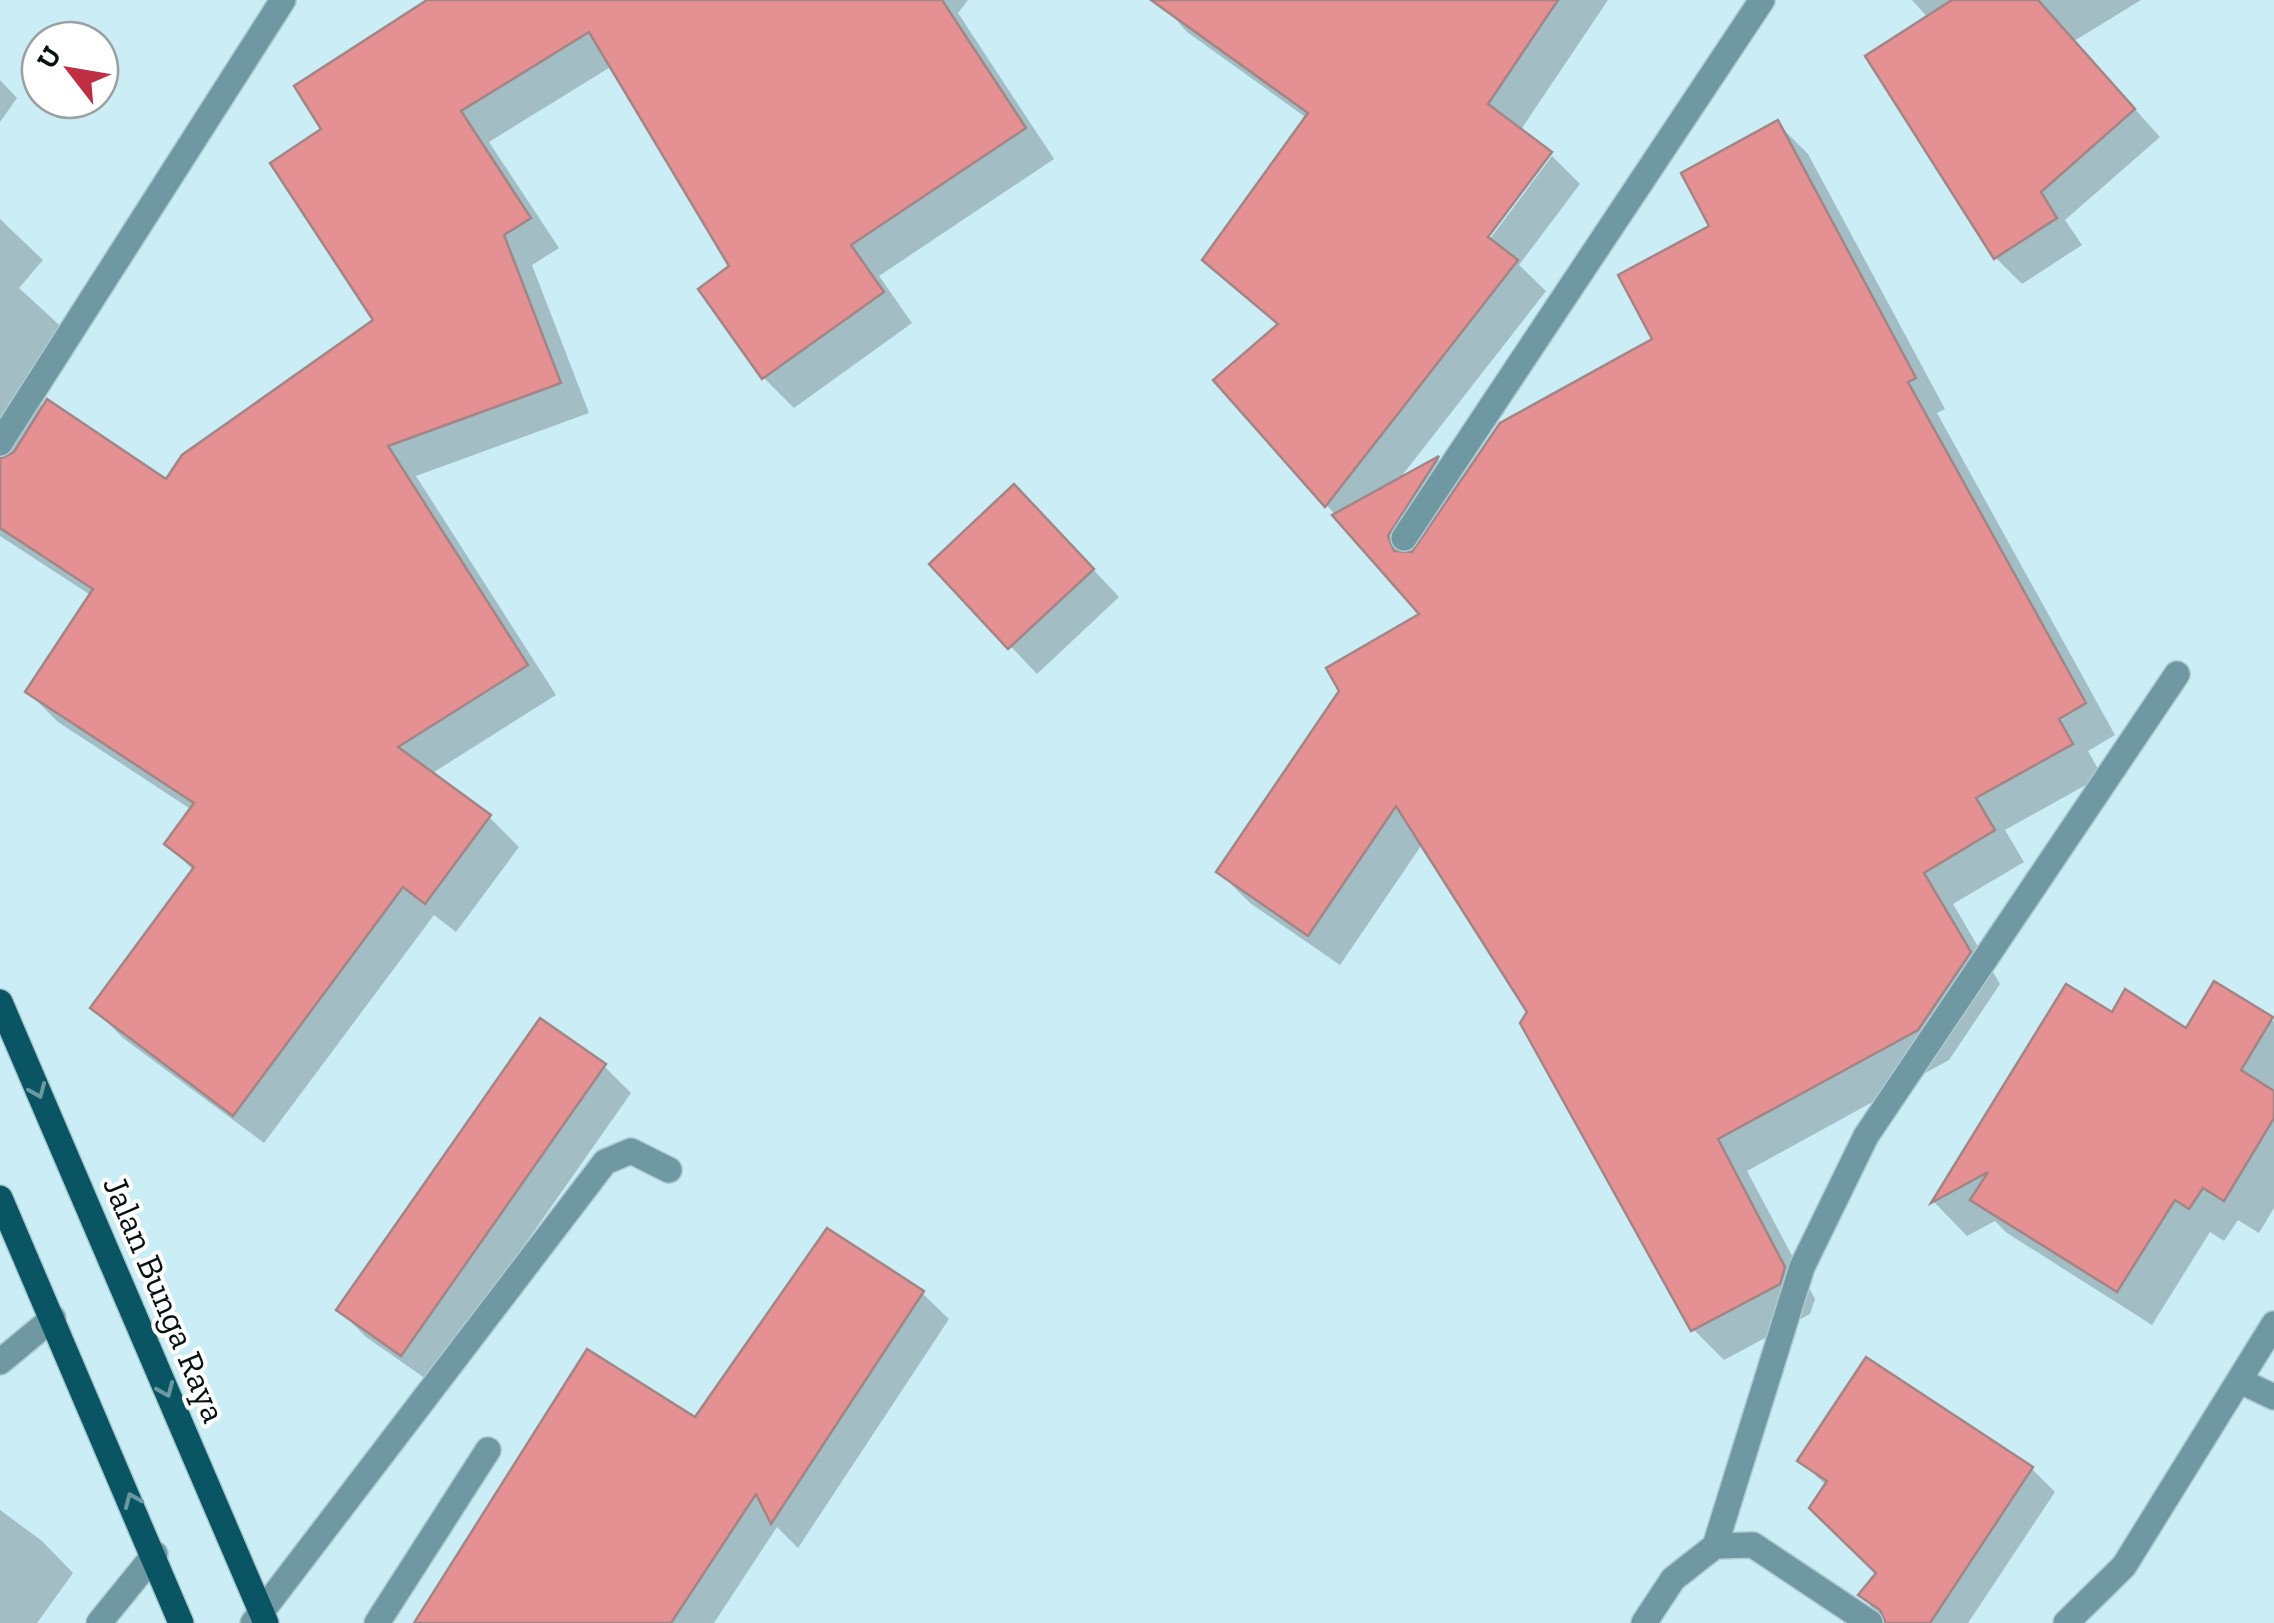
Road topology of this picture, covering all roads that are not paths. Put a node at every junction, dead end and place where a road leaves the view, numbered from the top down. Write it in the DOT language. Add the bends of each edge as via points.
graph roads {
  1 [pos="284,0"];
  2 [pos="1762,0"];
  3 [pos="0,442"];
  4 [pos="1404,538"];
  5 [pos="2176,674"];
  6 [pos="0,1002"];
  7 [pos="669,1170"];
  8 [pos="0,1198"];
  9 [pos="53,1318"];
  10 [pos="2274,1324"];
  11 [pos="0,1362"];
  12 [pos="2240,1380"];
  13 [pos="2274,1396"];
  14 [pos="488,1450"];
  15 [pos="1715,1546"];
  16 [pos="155,1554"];
  17 [pos="260,1620"];
  18 [pos="99,1623"];
  19 [pos="181,1623"];
  20 [pos="377,1623"];
  21 [pos="1644,1623"];
  22 [pos="1870,1623"];
  23 [pos="2066,1623"];
  1 -- 3 [label="street"];
  2 -- 4 [label="street"];
  5 -- 15 [label="street" via="1866,1136 1802,1266"];
  6 -- 17 [label="main road, Jalan Bunga Raya, one-way"];
  7 -- 17 [label="street" via="631,1151 605,1162"];
  8 -- 9 [label="main road"];
  9 -- 11 [label="street"];
  16 -- 9 [label="main road, one-way"];
  10 -- 12 [label="street"];
  12 -- 13 [label="street"];
  12 -- 23 [label="street" via="2124,1566"];
  14 -- 20 [label="street"];
  15 -- 21 [label="street" via="1673,1579"];
  15 -- 22 [label="street" via="1753,1544"];
  16 -- 18 [label="street"];
  16 -- 19 [label="main road"];
}
